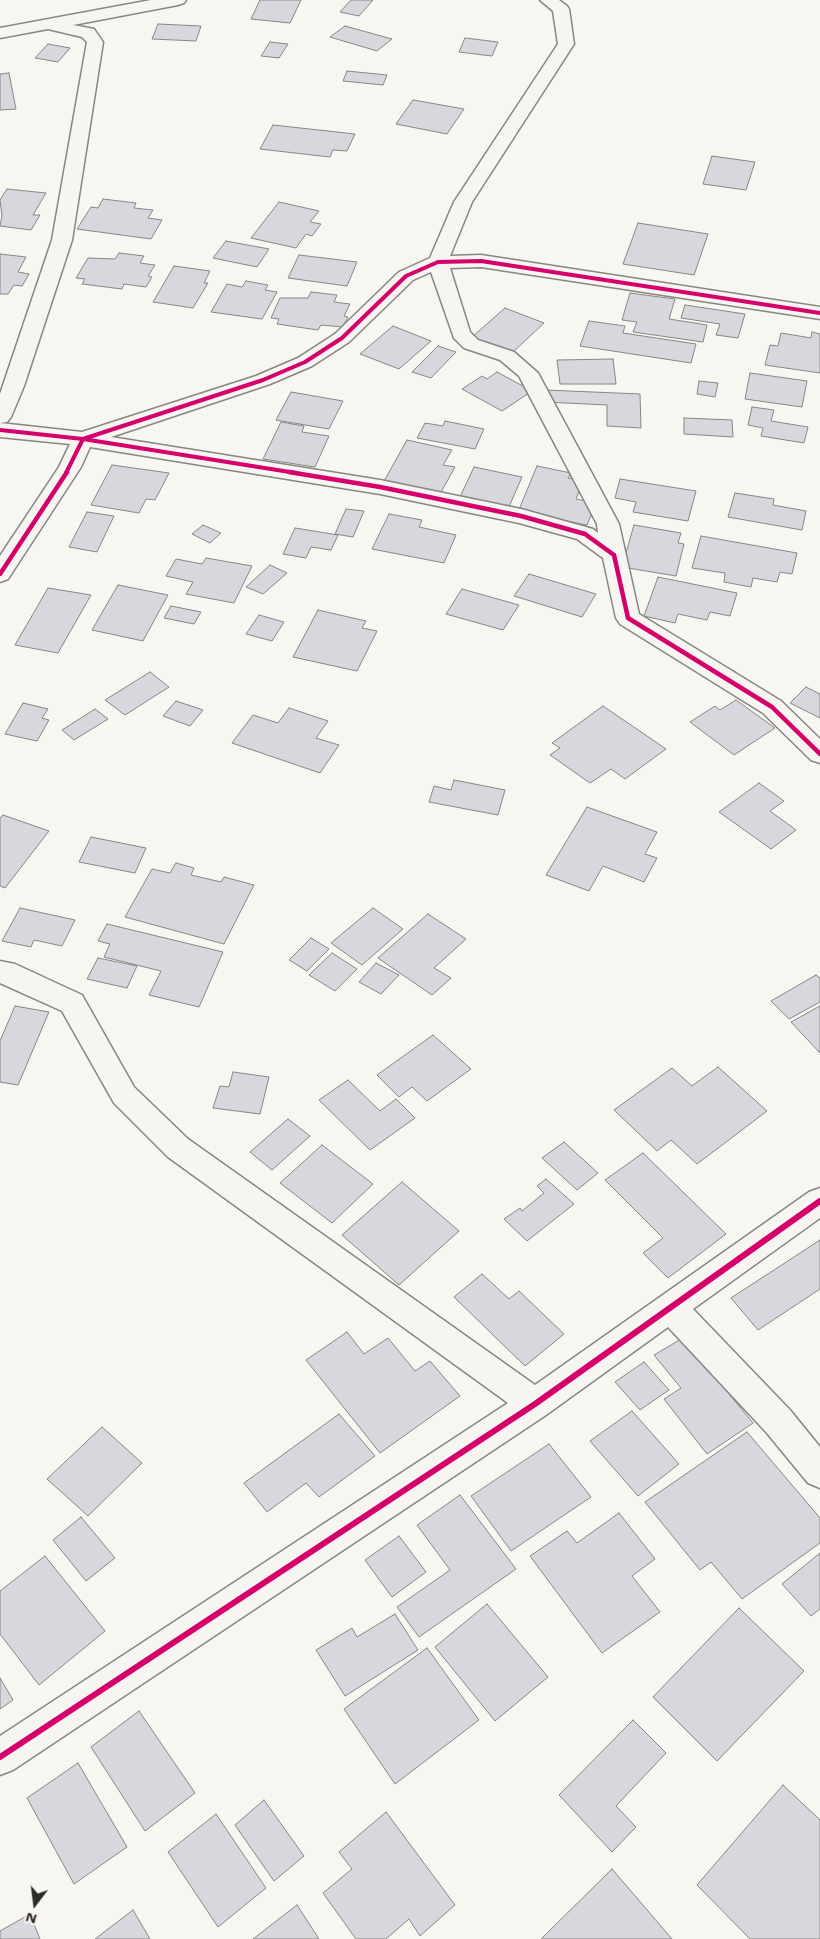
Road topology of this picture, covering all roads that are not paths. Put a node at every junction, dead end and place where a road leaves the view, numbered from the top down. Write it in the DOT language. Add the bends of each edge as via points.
graph roads {
  1 [pos="178,0"];
  2 [pos="548,0"];
  3 [pos="48,24"];
  4 [pos="0,33"];
  5 [pos="438,262"];
  6 [pos="820,313"];
  7 [pos="0,417"];
  8 [pos="0,430"];
  9 [pos="83,439"];
  10 [pos="614,555"];
  11 [pos="0,574"];
  12 [pos="820,754"];
  13 [pos="0,972"];
  14 [pos="820,1202"];
  15 [pos="671,1308"];
  16 [pos="535,1404"];
  17 [pos="820,1472"];
  18 [pos="0,1757"];
  1 -- 3 [label="street"];
  2 -- 5 [label="street" via="560,9 566,44 463,202"];
  3 -- 4 [label="street"];
  3 -- 7 [label="street" via="88,33 95,42 62,240 14,386"];
  5 -- 6 [label="street" via="481,261"];
  5 -- 9 [label="street" via="406,276 342,338 305,362 263,380"];
  5 -- 10 [label="street" via="461,334 471,344 507,356 528,373 608,524"];
  8 -- 9 [label="street"];
  9 -- 10 [label="street" via="380,487 521,516 585,534"];
  9 -- 11 [label="street" via="70,467"];
  10 -- 12 [label="street" via="628,618 772,708"];
  13 -- 16 [label="street" via="72,1002 124,1096 178,1148"];
  14 -- 15 [label="street"];
  15 -- 16 [label="street"];
  15 -- 17 [label="street" via="778,1421"];
  16 -- 18 [label="street"];
}
